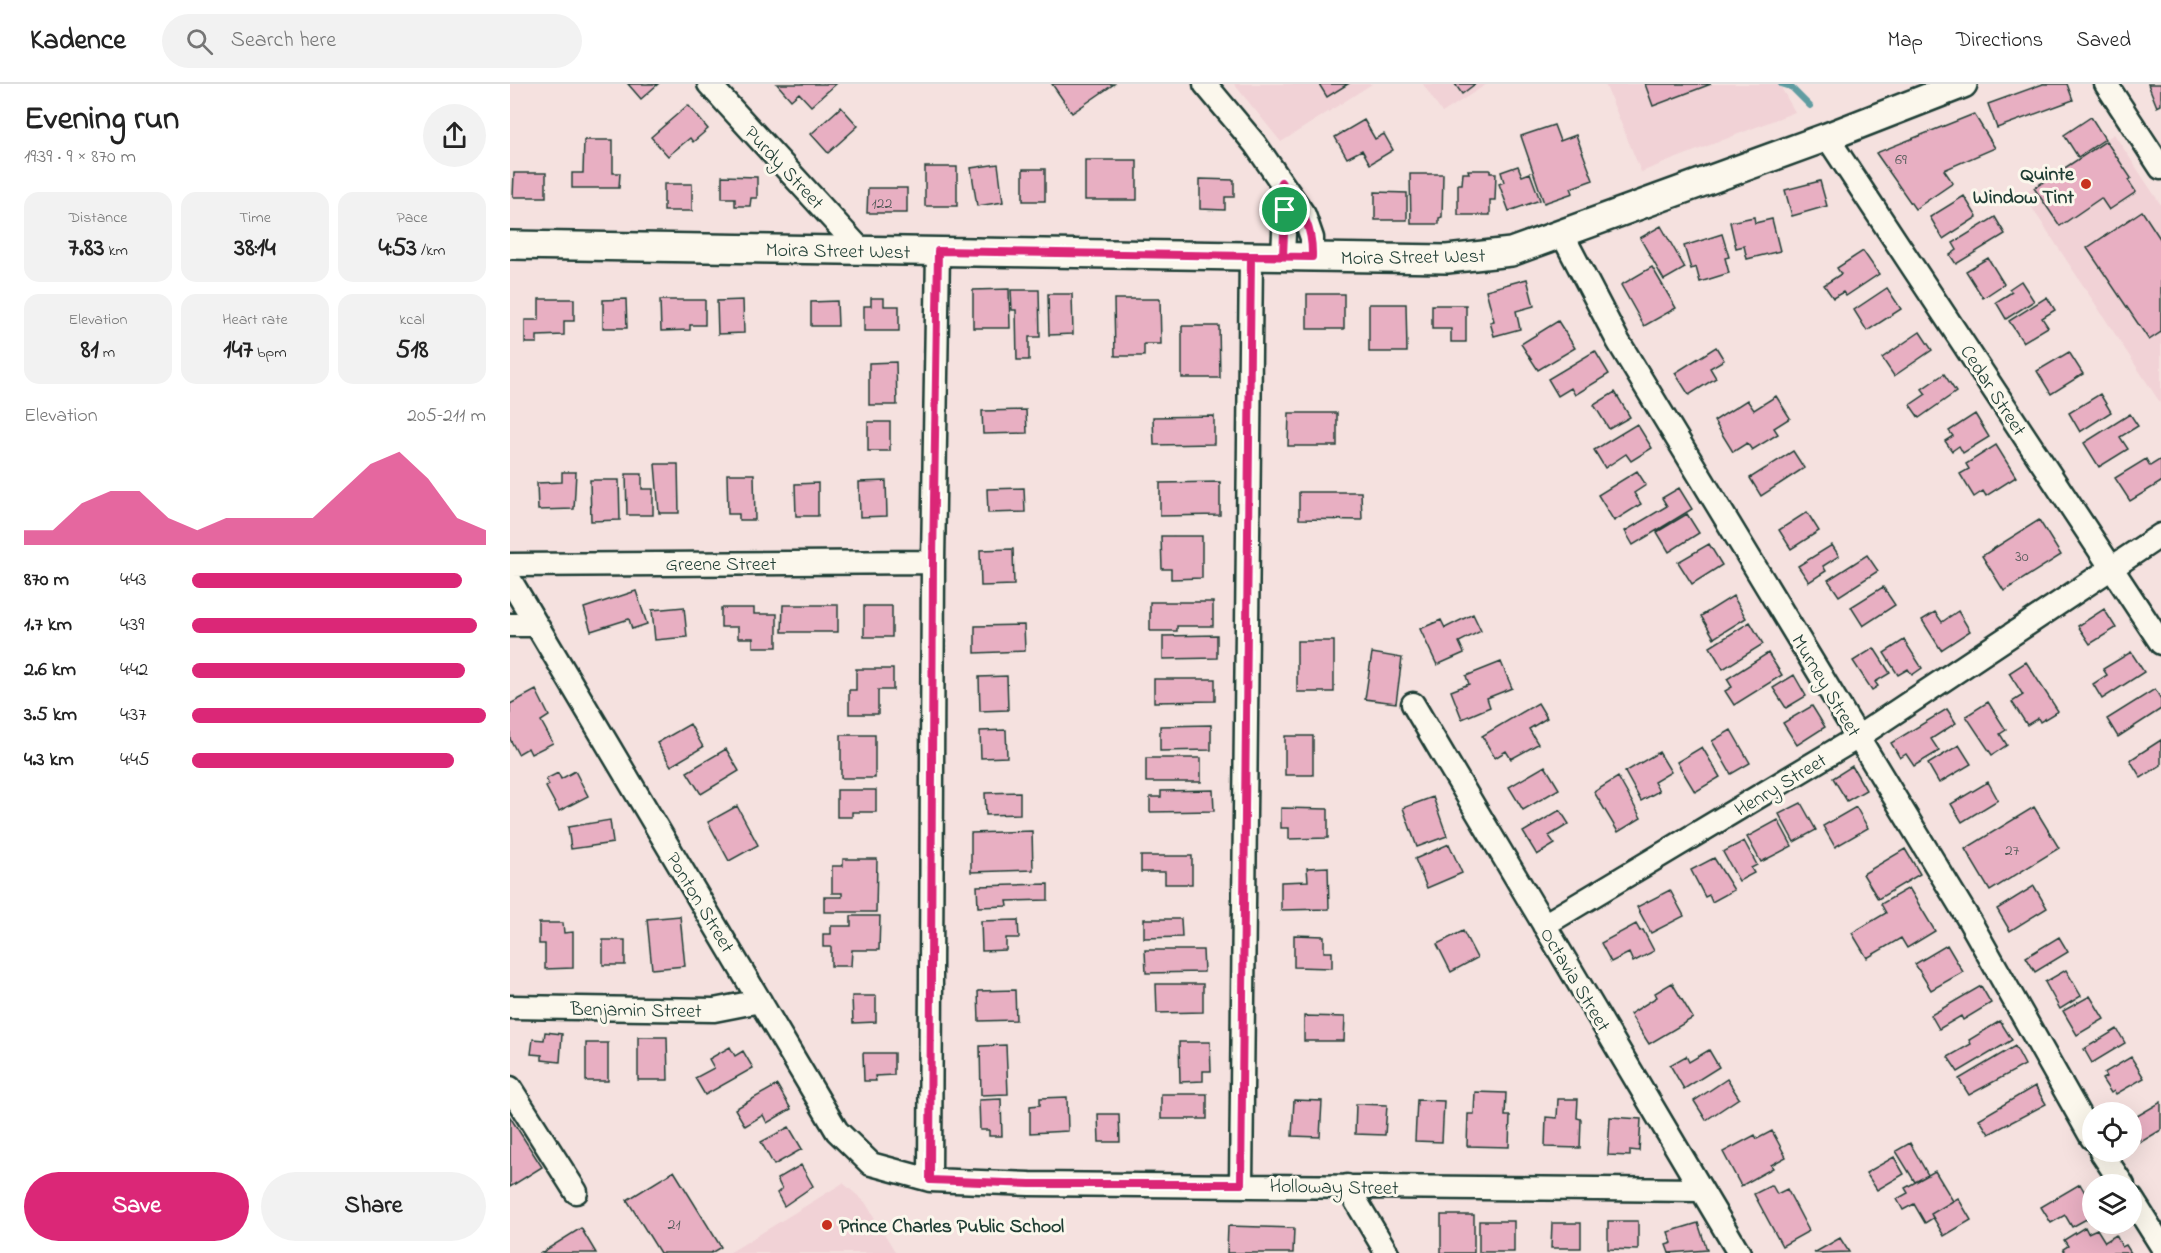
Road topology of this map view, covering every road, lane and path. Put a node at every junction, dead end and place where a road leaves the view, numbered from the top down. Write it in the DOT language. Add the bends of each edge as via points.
graph roads {
  1 [pos="709,84"];
  2 [pos="1204,84"];
  3 [pos="1963,84"];
  4 [pos="2106,84"];
  5 [pos="1827,136"];
  6 [pos="2161,168"];
  7 [pos="1281,182"];
  8 [pos="1561,232"];
  9 [pos="510,245"];
  10 [pos="861,250"];
  11 [pos="938,251"];
  12 [pos="1251,256"];
  13 [pos="1283,256"];
  14 [pos="1312,257"];
  15 [pos="2161,535"];
  16 [pos="933,562"];
  17 [pos="510,565"];
  18 [pos="2111,568"];
  19 [pos="510,580"];
  20 [pos="510,625"];
  21 [pos="535,625"];
  22 [pos="2161,644"];
  23 [pos="1413,705"];
  24 [pos="1858,737"];
  25 [pos="1544,925"];
  26 [pos="760,1001"];
  27 [pos="510,1007"];
  28 [pos="510,1088"];
  29 [pos="2082,1120"];
  30 [pos="930,1180"];
  31 [pos="1241,1184"];
  32 [pos="1347,1186"];
  33 [pos="1701,1190"];
  34 [pos="576,1192"];
  35 [pos="2142,1215"];
  36 [pos="2161,1245"];
  37 [pos="1387,1253"];
  38 [pos="1739,1253"];
  1 -- 10 [label="street, Purdy Street"];
  2 -- 7 [label="street" via="1255,144"];
  3 -- 5 [label="main road, Moira Street West"];
  4 -- 6 [label="street"];
  5 -- 8 [label="main road, Moira Street West"];
  5 -- 18 [label="street, Cedar Street"];
  7 -- 13 [label="street" via="1285,210"];
  7 -- 14 [label="street" via="1304,214 1312,237"];
  8 -- 14 [label="main road, Moira Street West" via="1511,252 1484,256"];
  8 -- 24 [label="street, Murney Street" via="1618,341"];
  9 -- 10 [label="main road, Moira Street West"];
  10 -- 11 [label="main road, Moira Street West"];
  11 -- 12 [label="main road, Moira Street West"];
  11 -- 16 [label="street"];
  12 -- 13 [label="main road, Moira Street West"];
  12 -- 31 [label="street"];
  13 -- 14 [label="main road, Moira Street West"];
  15 -- 18 [label="street, Henry Street"];
  16 -- 17 [label="street, Greene Street"];
  16 -- 30 [label="street"];
  18 -- 22 [label="street, Cedar Street"];
  18 -- 24 [label="street, Henry Street"];
  19 -- 21 [label="street, Ponton Street"];
  20 -- 21 [label="street"];
  21 -- 26 [label="street, Ponton Street"];
  23 -- 25 [label="street, Octavia Street"];
  24 -- 25 [label="street, Henry Street"];
  24 -- 29 [label="street, Murney Street" via="1969,920"];
  25 -- 33 [label="street, Octavia Street"];
  26 -- 27 [label="street, Benjamin Street" via="714,1010"];
  26 -- 30 [label="street, Ponton Street" via="837,1131 871,1164"];
  28 -- 34 [label="street"];
  30 -- 31 [label="street, Holloway Street"];
  31 -- 32 [label="street, Holloway Street"];
  32 -- 33 [label="street, Holloway Street"];
  32 -- 37 [label="street"];
  33 -- 38 [label="street, Octavia Street"];
  35 -- 36 [label="street"];
}
